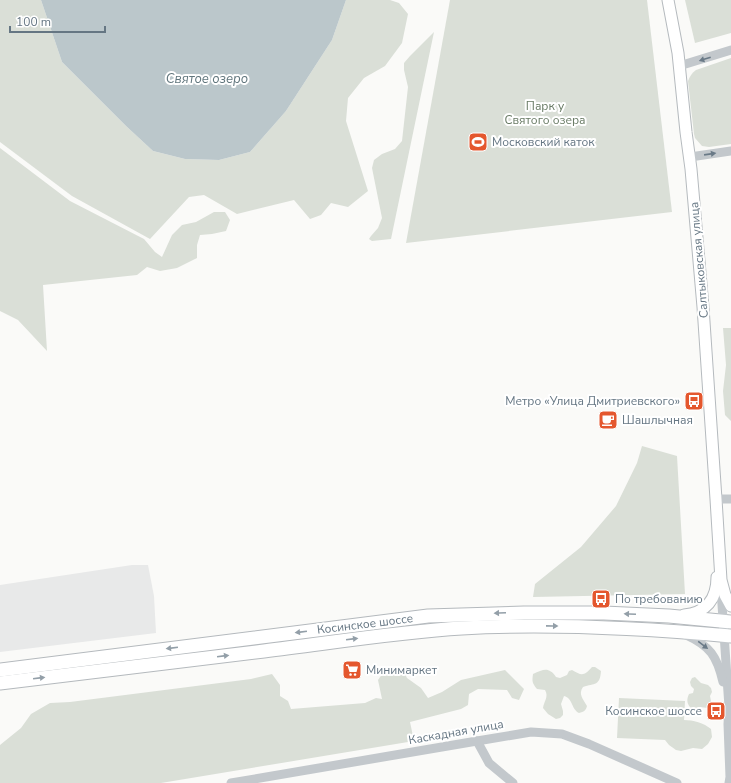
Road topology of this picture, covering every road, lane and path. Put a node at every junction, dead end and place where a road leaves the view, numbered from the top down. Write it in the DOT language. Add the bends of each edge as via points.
graph roads {
  1 [pos="668,0"];
  2 [pos="731,50"];
  3 [pos="679,66"];
  4 [pos="731,151"];
  5 [pos="690,157"];
  6 [pos="716,499"];
  7 [pos="731,499"];
  8 [pos="719,580"];
  9 [pos="731,606"];
  10 [pos="669,616"];
  11 [pos="724,621"];
  12 [pos="667,630"];
  13 [pos="725,635"];
  14 [pos="731,656"];
  15 [pos="0,670"];
  16 [pos="0,683"];
  17 [pos="726,685"];
  18 [pos="477,741"];
  19 [pos="729,781"];
  20 [pos="231,783"];
  21 [pos="513,783"];
  22 [pos="677,783"];
  1 -- 3 [label="main road, Салтыковская улица"];
  2 -- 3 [label="street, one-way"];
  3 -- 5 [label="main road, Салтыковская улица"];
  5 -- 4 [label="street, one-way"];
  5 -- 6 [label="main road, Салтыковская улица"];
  6 -- 7 [label="street"];
  6 -- 8 [label="main road, Салтыковская улица"];
  8 -- 9 [label="main road"];
  8 -- 10 [label="main road" via="706,608 693,614"];
  8 -- 11 [label="street, Салтыковская улица"];
  10 -- 11 [label="highway, Косинское шоссе"];
  10 -- 15 [label="highway, Косинское шоссе, one-way" via="604,613 428,616"];
  11 -- 13 [label="street, Салтыковская улица"];
  12 -- 13 [label="highway, Косинское шоссе"];
  16 -- 12 [label="highway, Косинское шоссе, one-way" via="434,630 495,626"];
  12 -- 17 [label="street, one-way" via="685,635 708,648"];
  13 -- 17 [label="street, Салтыковская улица"];
  14 -- 17 [label="street"];
  17 -- 19 [label="street, Салтыковская улица" via="729,707"];
  18 -- 20 [label="street, Каскадная улица"];
  18 -- 21 [label="street" via="489,763"];
  18 -- 22 [label="street, Каскадная улица" via="530,732 562,734"];
}
